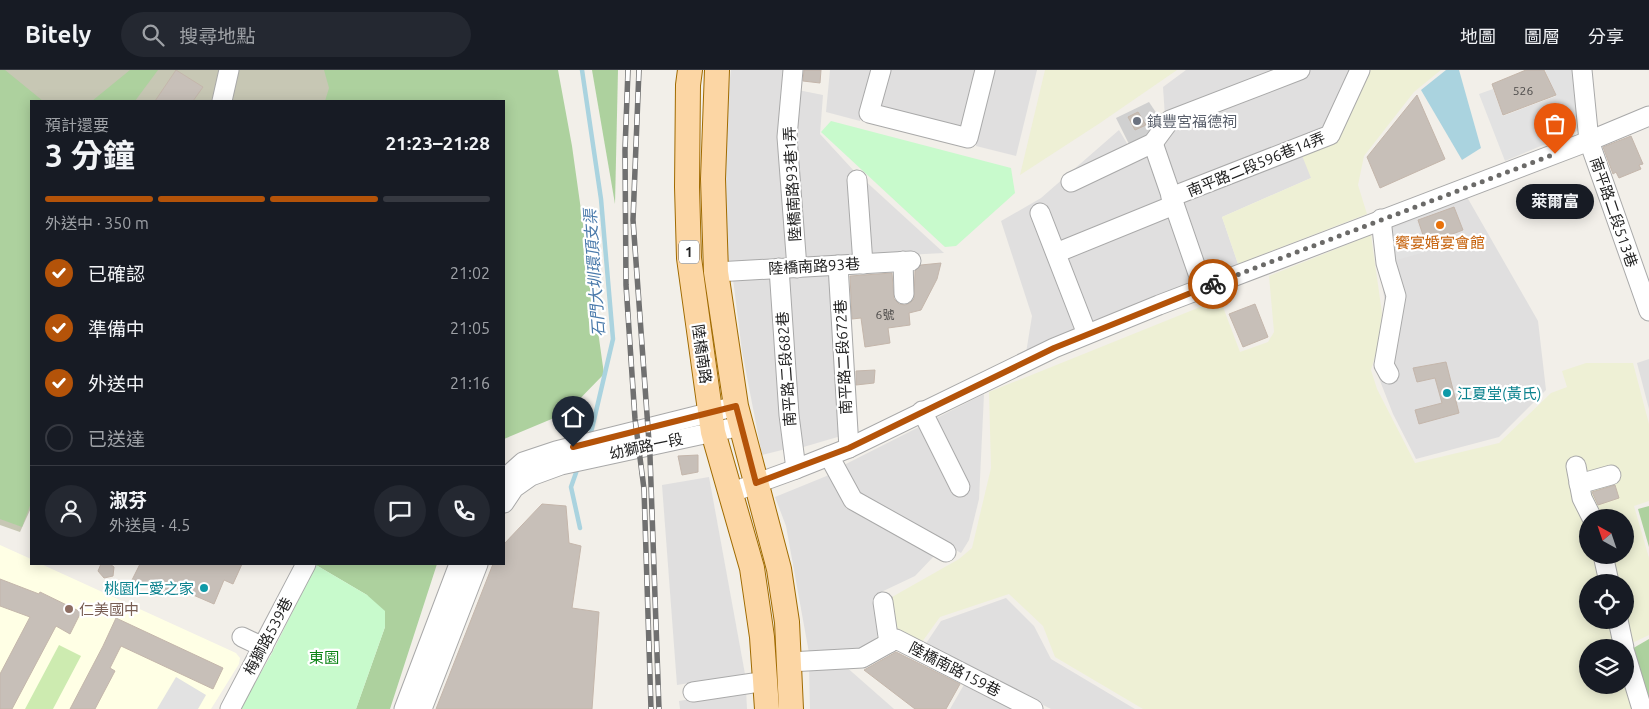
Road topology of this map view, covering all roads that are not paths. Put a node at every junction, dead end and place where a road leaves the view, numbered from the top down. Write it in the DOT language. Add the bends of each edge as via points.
graph roads {
  1 [pos="229,70"];
  2 [pos="690,70"];
  3 [pos="717,70"];
  4 [pos="793,70"];
  5 [pos="881,70"];
  6 [pos="985,70"];
  7 [pos="1300,70"];
  8 [pos="1360,70"];
  9 [pos="1582,70"];
  10 [pos="222,100"];
  11 [pos="1649,116"];
  12 [pos="1590,141"];
  13 [pos="1153,143"];
  14 [pos="857,180"];
  15 [pos="1071,182"];
  16 [pos="1172,201"];
  17 [pos="1040,213"];
  18 [pos="1381,219"];
  19 [pos="1056,253"];
  20 [pos="863,264"];
  21 [pos="838,265"];
  22 [pos="788,268"];
  23 [pos="716,272"];
  24 [pos="1203,288"];
  25 [pos="904,294"];
  26 [pos="1649,311"];
  27 [pos="1087,334"];
  28 [pos="1389,374"];
  29 [pos="922,412"];
  30 [pos="739,416"];
  31 [pos="711,422"];
  32 [pos="849,448"];
  33 [pos="829,456"];
  34 [pos="796,469"];
  35 [pos="1611,475"];
  36 [pos="505,478"];
  37 [pos="756,483"];
  38 [pos="960,488"];
  39 [pos="730,493"];
  40 [pos="505,502"];
  41 [pos="1588,509"];
  42 [pos="946,552"];
  43 [pos="305,565"];
  44 [pos="459,565"];
  45 [pos="478,565"];
  46 [pos="884,602"];
  47 [pos="242,637"];
  48 [pos="889,643"];
  49 [pos="263,647"];
  50 [pos="789,662"];
  51 [pos="765,672"];
  52 [pos="1634,683"];
  53 [pos="693,692"];
  54 [pos="230,709"];
  55 [pos="404,709"];
  56 [pos="422,709"];
  57 [pos="767,709"];
  58 [pos="791,709"];
  59 [pos="1033,709"];
  60 [pos="1642,709"];
  1 -- 10 [label="street"];
  2 -- 31 [label="main road, 陸橋南路 / 1" via="689,258"];
  3 -- 23 [label="main road, 陸橋南路 / 1" via="713,179"];
  4 -- 22 [label="street, 陸橋南路93巷1弄" via="787,137"];
  5 -- 6 [label="street" via="869,113 968,138"];
  7 -- 13 [label="street" via="1170,120"];
  8 -- 16 [label="street, 南平路二段596巷14弄" via="1330,135"];
  9 -- 12 [label="street, 南平路二段513巷"];
  11 -- 12 [label="street"];
  12 -- 18 [label="street"];
  12 -- 26 [label="street, 南平路二段513巷"];
  13 -- 15 [label="street"];
  13 -- 16 [label="street"];
  14 -- 20 [label="street"];
  16 -- 19 [label="street, 南平路二段596巷14弄"];
  16 -- 24 [label="street"];
  17 -- 19 [label="street"];
  18 -- 24 [label="street"];
  18 -- 28 [label="street" via="1386,263 1396,296 1384,365"];
  19 -- 27 [label="street"];
  20 -- 21 [label="street, 陸橋南路93巷"];
  20 -- 25 [label="street, 陸橋南路93巷" via="907,261"];
  21 -- 22 [label="street, 陸橋南路93巷"];
  21 -- 32 [label="street, 南平路二段672巷"];
  22 -- 23 [label="street, 陸橋南路93巷"];
  22 -- 34 [label="street, 南平路二段682巷" via="789,414"];
  23 -- 30 [label="main road, 陸橋南路 / 1"];
  24 -- 27 [label="street"];
  27 -- 29 [label="street"];
  29 -- 32 [label="street"];
  29 -- 38 [label="street"];
  30 -- 31 [label="street, 幼獅路一段"];
  30 -- 37 [label="main road, 陸橋南路 / 1"];
  31 -- 36 [label="street, 幼獅路一段" via="556,451 523,462"];
  31 -- 39 [label="main road, 陸橋南路 / 1"];
  31 -- 40 [label="street, 幼獅路一段" via="531,476 514,488"];
  32 -- 33 [label="street"];
  33 -- 34 [label="street"];
  33 -- 42 [label="street" via="853,500"];
  34 -- 37 [label="street"];
  35 -- 41 [label="street" via="1577,475"];
  37 -- 39 [label="street"];
  37 -- 50 [label="main road, 陸橋南路 / 1" via="779,569"];
  39 -- 51 [label="main road, 陸橋南路 / 1" via="752,568"];
  43 -- 49 [label="street, 梅獅路539巷"];
  44 -- 55 [label="street"];
  45 -- 56 [label="street"];
  46 -- 48 [label="street"];
  47 -- 49 [label="street"];
  48 -- 50 [label="street, 陸橋南路159巷" via="862,658"];
  48 -- 59 [label="street, 陸橋南路159巷" via="896,639"];
  49 -- 54 [label="street, 梅獅路539巷"];
  50 -- 58 [label="main road, 1"];
  51 -- 53 [label="street"];
  51 -- 57 [label="main road, 1"];
  52 -- 60 [label="street"];
}
